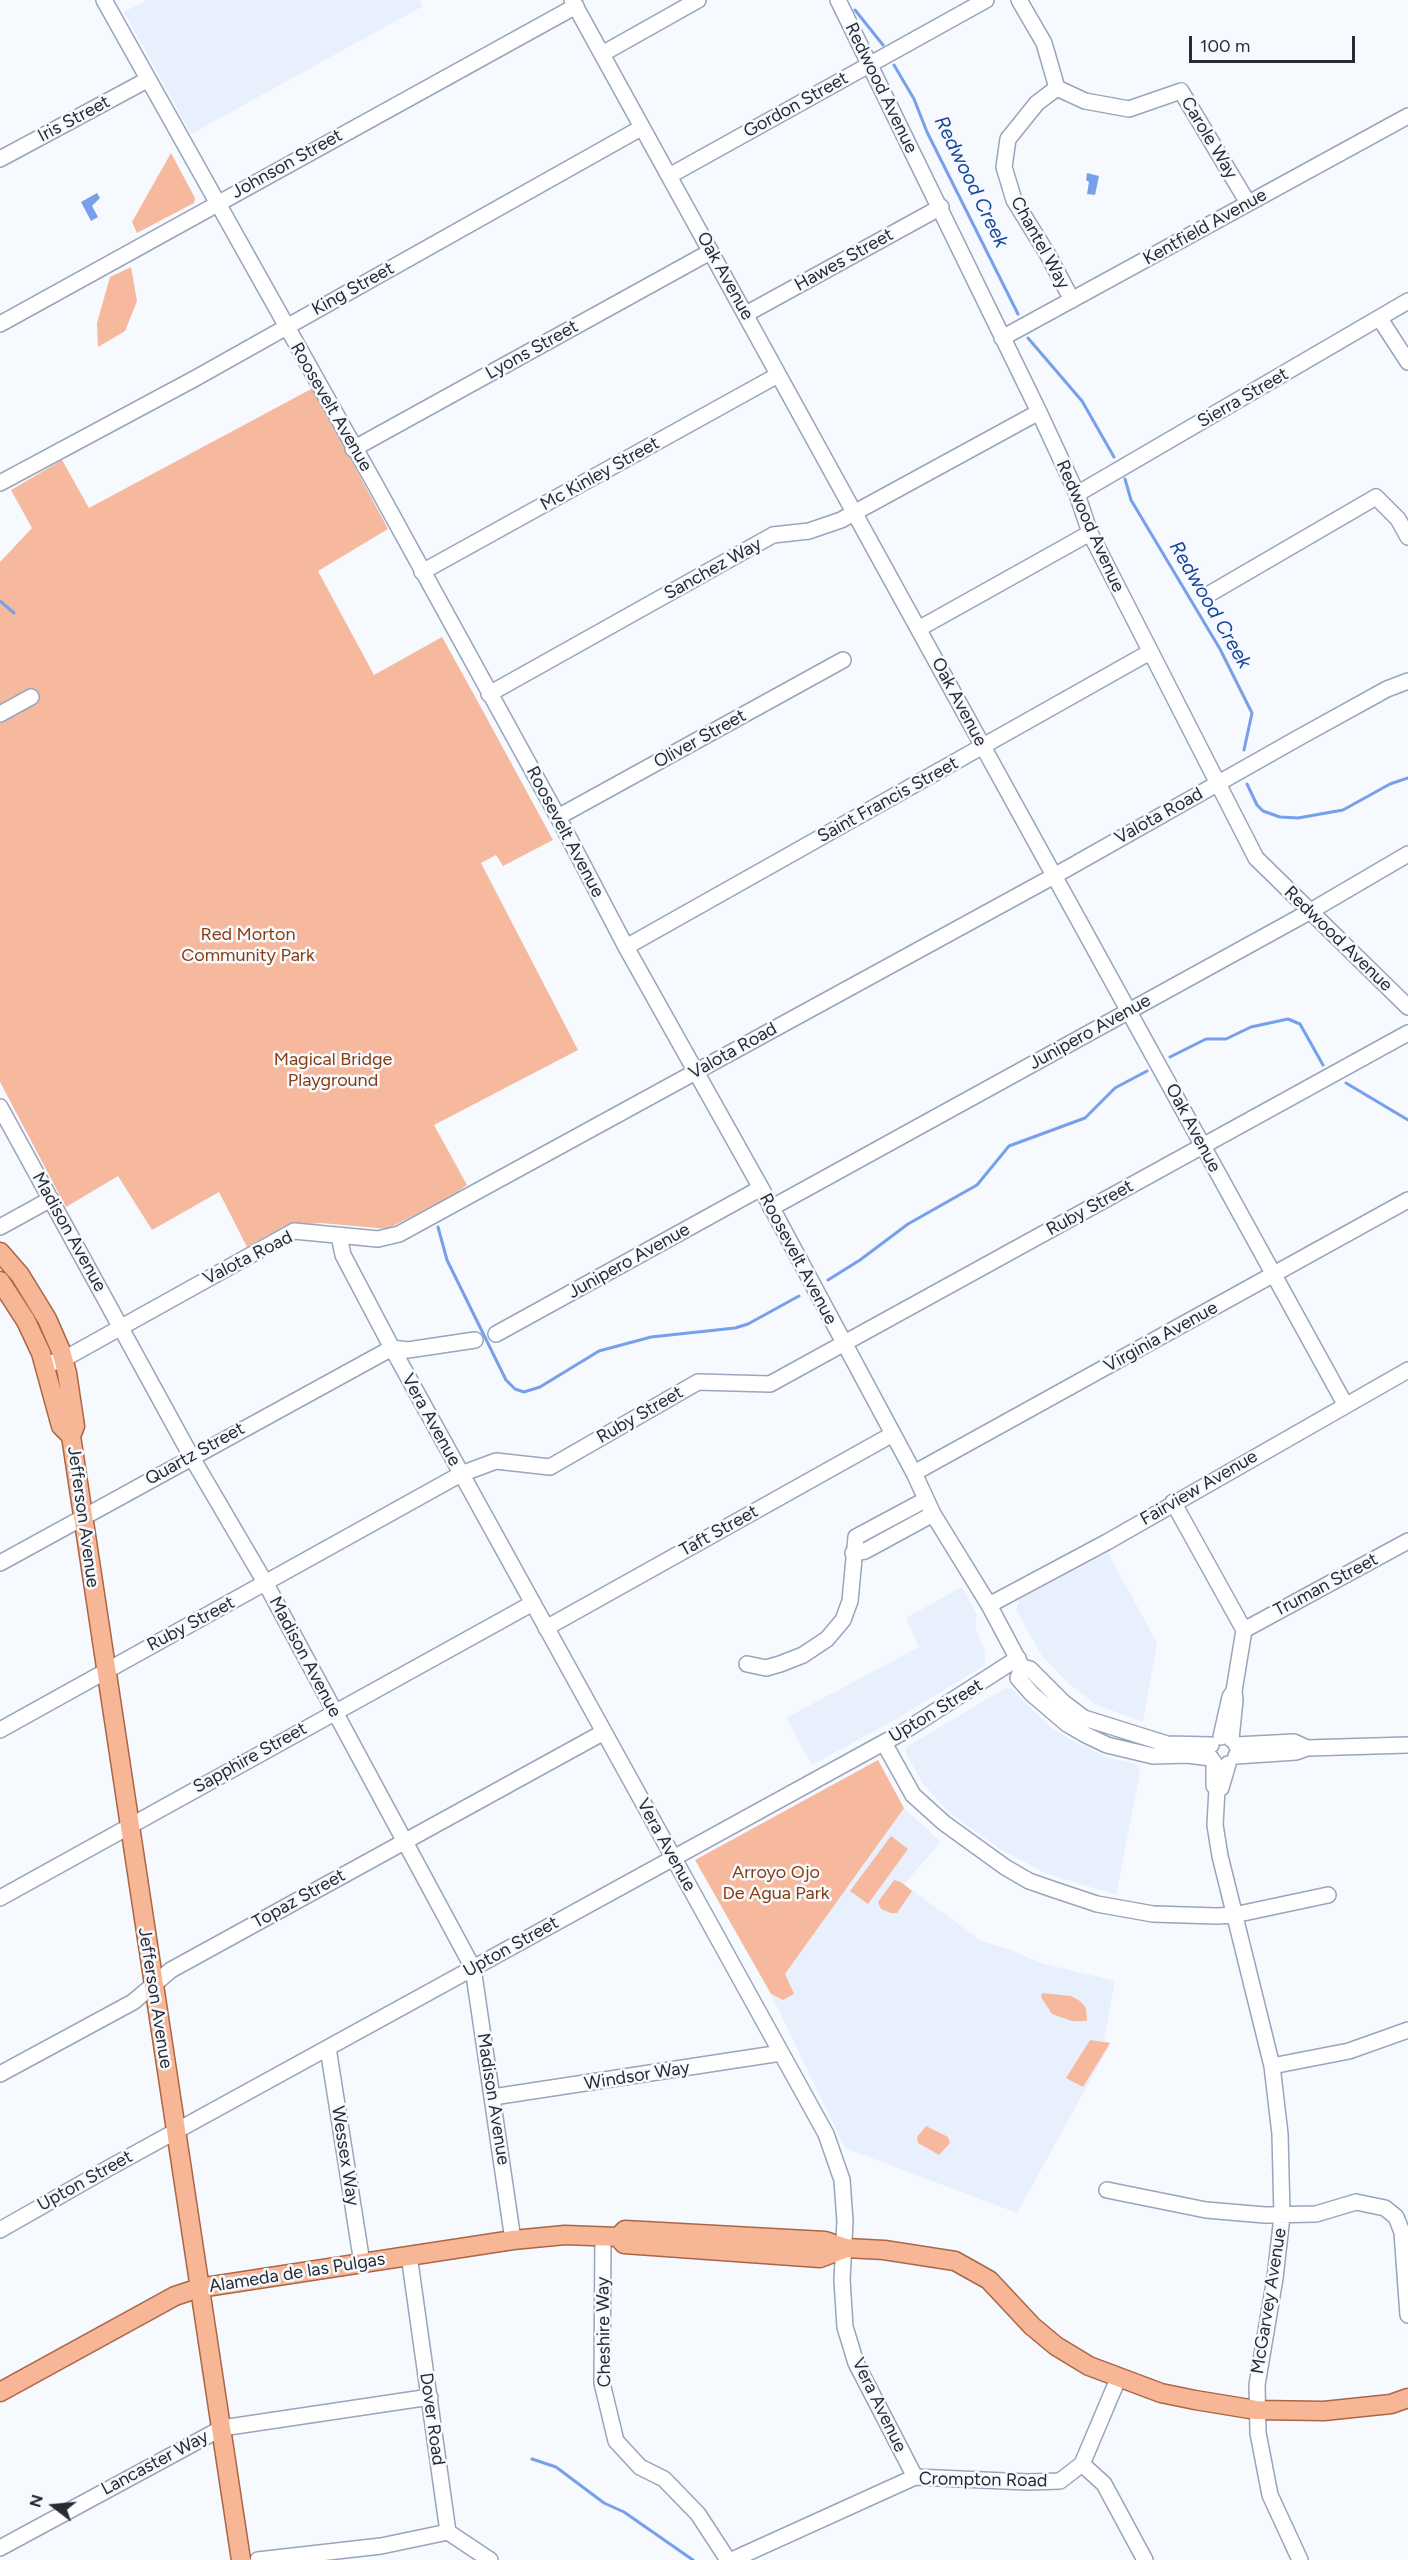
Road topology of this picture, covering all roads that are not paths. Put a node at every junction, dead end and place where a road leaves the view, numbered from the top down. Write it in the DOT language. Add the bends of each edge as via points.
graph roads {
  1 [pos="104,0"];
  2 [pos="698,0"];
  3 [pos="838,0"];
  4 [pos="986,0"];
  5 [pos="1019,0"];
  6 [pos="574,3"];
  7 [pos="602,54"];
  8 [pos="868,66"];
  9 [pos="147,80"];
  10 [pos="1057,88"];
  11 [pos="1408,116"];
  12 [pos="641,128"];
  13 [pos="0,159"];
  14 [pos="669,176"];
  15 [pos="1248,203"];
  16 [pos="216,204"];
  17 [pos="941,207"];
  18 [pos="710,252"];
  19 [pos="1072,300"];
  20 [pos="1408,301"];
  21 [pos="746,314"];
  22 [pos="1380,319"];
  23 [pos="0,324"];
  24 [pos="285,327"];
  25 [pos="1002,338"];
  26 [pos="1408,362"];
  27 [pos="778,375"];
  28 [pos="1039,411"];
  29 [pos="353,449"];
  30 [pos="0,483"];
  31 [pos="1077,494"];
  32 [pos="855,512"];
  33 [pos="1090,533"];
  34 [pos="1408,537"];
  35 [pos="422,572"];
  36 [pos="1211,593"];
  37 [pos="920,628"];
  38 [pos="1150,652"];
  39 [pos="843,660"];
  40 [pos="1408,681"];
  41 [pos="489,694"];
  42 [pos="31,697"];
  43 [pos="0,714"];
  44 [pos="984,748"];
  45 [pos="1218,783"];
  46 [pos="558,817"];
  47 [pos="1408,854"];
  48 [pos="1054,876"];
  49 [pos="1309,912"];
  50 [pos="626,946"];
  51 [pos="1408,1006"];
  52 [pos="1129,1011"];
  53 [pos="1408,1033"];
  54 [pos="696,1072"];
  55 [pos="0,1107"];
  56 [pos="1204,1146"];
  57 [pos="761,1188"];
  58 [pos="51,1199"];
  59 [pos="1408,1200"];
  60 [pos="771,1208"];
  61 [pos="0,1227"];
  62 [pos="339,1236"];
  63 [pos="0,1252"];
  64 [pos="1272,1275"];
  65 [pos="0,1281"];
  66 [pos="121,1327"];
  67 [pos="496,1334"];
  68 [pos="476,1340"];
  69 [pos="843,1345"];
  70 [pos="392,1348"];
  71 [pos="64,1359"];
  72 [pos="45,1365"];
  73 [pos="1408,1370"];
  74 [pos="1345,1404"];
  75 [pos="893,1434"];
  76 [pos="71,1436"];
  77 [pos="191,1456"];
  78 [pos="914,1473"];
  79 [pos="461,1474"];
  80 [pos="925,1500"];
  81 [pos="1173,1502"];
  82 [pos="933,1514"];
  83 [pos="83,1517"];
  84 [pos="1408,1541"];
  85 [pos="853,1553"];
  86 [pos="0,1563"];
  87 [pos="266,1584"];
  88 [pos="533,1603"];
  89 [pos="989,1605"];
  90 [pos="546,1628"];
  91 [pos="1244,1630"];
  92 [pos="1020,1663"];
  93 [pos="747,1664"];
  94 [pos="106,1671"];
  95 [pos="334,1712"];
  96 [pos="0,1730"];
  97 [pos="604,1732"];
  98 [pos="884,1743"];
  99 [pos="1408,1745"];
  100 [pos="1223,1751"];
  101 [pos="130,1826"];
  102 [pos="405,1841"];
  103 [pos="674,1859"];
  104 [pos="1329,1895"];
  105 [pos="0,1898"];
  106 [pos="1234,1915"];
  107 [pos="473,1968"];
  108 [pos="153,1985"];
  109 [pos="1408,2030"];
  110 [pos="328,2049"];
  111 [pos="781,2053"];
  112 [pos="1272,2066"];
  113 [pos="0,2074"];
  114 [pos="493,2097"];
  115 [pos="175,2132"];
  116 [pos="1107,2190"];
  117 [pos="1282,2216"];
  118 [pos="0,2230"];
  119 [pos="610,2236"];
  120 [pos="513,2240"];
  121 [pos="846,2248"];
  122 [pos="409,2255"];
  123 [pos="362,2263"];
  124 [pos="199,2288"];
  125 [pos="1408,2315"];
  126 [pos="1118,2379"];
  127 [pos="0,2392"];
  128 [pos="430,2397"];
  129 [pos="1408,2398"];
  130 [pos="1256,2410"];
  131 [pos="222,2428"];
  132 [pos="1082,2464"];
  133 [pos="915,2477"];
  134 [pos="448,2532"];
  135 [pos="0,2548"];
  136 [pos="382,2553"];
  137 [pos="764,2554"];
  138 [pos="241,2560"];
  139 [pos="258,2560"];
  140 [pos="490,2560"];
  141 [pos="730,2560"];
  142 [pos="1145,2560"];
  143 [pos="1300,2560"];
  1 -- 9 [label="street, Roosevelt Avenue"];
  2 -- 7 [label="street"];
  3 -- 8 [label="street, Redwood Avenue"];
  4 -- 8 [label="street, Gordon Street"];
  5 -- 10 [label="street" via="1044,43"];
  6 -- 7 [label="street, Oak Avenue"];
  6 -- 16 [label="street, Johnson Street"];
  7 -- 12 [label="street, Oak Avenue"];
  8 -- 14 [label="street, Gordon Street"];
  8 -- 17 [label="street, Redwood Avenue"];
  9 -- 13 [label="street, Iris Street"];
  9 -- 16 [label="street, Roosevelt Avenue"];
  10 -- 15 [label="street, Carole Way" via="1085,101 1129,109 1181,91"];
  10 -- 19 [label="street, Chantel Way" via="1037,103 1008,139 1004,167 1014,200"];
  11 -- 15 [label="street, Kentfield Avenue"];
  12 -- 14 [label="street, Oak Avenue"];
  12 -- 24 [label="street, King Street"];
  14 -- 18 [label="street, Oak Avenue"];
  15 -- 19 [label="street, Kentfield Avenue"];
  16 -- 23 [label="street, Johnson Street"];
  16 -- 24 [label="street, Roosevelt Avenue"];
  17 -- 21 [label="street, Hawes Street"];
  17 -- 25 [label="street, Redwood Avenue"];
  18 -- 21 [label="street, Oak Avenue"];
  18 -- 29 [label="street, Lyons Street"];
  19 -- 25 [label="street, Kentfield Avenue"];
  20 -- 22 [label="street, Sierra Street"];
  21 -- 27 [label="street, Oak Avenue"];
  22 -- 26 [label="street"];
  22 -- 31 [label="street, Sierra Street"];
  24 -- 29 [label="street, Roosevelt Avenue"];
  24 -- 30 [label="street, King Street"];
  25 -- 28 [label="street, Redwood Avenue"];
  27 -- 32 [label="street, Oak Avenue"];
  27 -- 35 [label="street, Mc Kinley Street"];
  28 -- 31 [label="street, Redwood Avenue"];
  28 -- 32 [label="street, Sanchez Way"];
  29 -- 35 [label="street, Roosevelt Avenue"];
  31 -- 33 [label="street, Redwood Avenue"];
  32 -- 37 [label="street, Oak Avenue"];
  32 -- 41 [label="street, Sanchez Way" via="809,531 773,535"];
  33 -- 37 [label="street"];
  33 -- 38 [label="street, Redwood Avenue"];
  34 -- 36 [label="street" via="1398,519 1376,497"];
  35 -- 41 [label="street, Roosevelt Avenue"];
  37 -- 44 [label="street, Oak Avenue"];
  38 -- 44 [label="street, Saint Francis Street"];
  38 -- 45 [label="street, Redwood Avenue"];
  39 -- 46 [label="street, Oliver Street"];
  40 -- 45 [label="street, Valota Road"];
  41 -- 46 [label="street, Roosevelt Avenue"];
  42 -- 43 [label="street"];
  44 -- 48 [label="street, Oak Avenue"];
  44 -- 50 [label="street, Saint Francis Street"];
  45 -- 48 [label="street, Valota Road"];
  45 -- 49 [label="street, Redwood Avenue" via="1256,858"];
  46 -- 50 [label="street, Roosevelt Avenue"];
  47 -- 49 [label="street, Junipero Avenue"];
  48 -- 52 [label="street, Oak Avenue"];
  48 -- 54 [label="street, Valota Road"];
  49 -- 51 [label="street, Redwood Avenue"];
  49 -- 52 [label="street, Junipero Avenue"];
  50 -- 54 [label="street, Roosevelt Avenue"];
  52 -- 56 [label="street, Oak Avenue"];
  52 -- 60 [label="street, Junipero Avenue"];
  53 -- 56 [label="street, Ruby Street"];
  54 -- 57 [label="street, Roosevelt Avenue"];
  54 -- 62 [label="street, Valota Road" via="399,1234 378,1239"];
  55 -- 58 [label="street, Madison Avenue"];
  56 -- 64 [label="street, Oak Avenue"];
  56 -- 69 [label="street, Ruby Street"];
  57 -- 60 [label="street, Roosevelt Avenue"];
  57 -- 67 [label="street, Junipero Avenue"];
  58 -- 61 [label="street"];
  58 -- 66 [label="street, Madison Avenue"];
  59 -- 64 [label="street, Virginia Avenue"];
  60 -- 69 [label="street, Roosevelt Avenue"];
  62 -- 66 [label="street, Valota Road" via="294,1231"];
  62 -- 70 [label="street, Vera Avenue" via="343,1256"];
  63 -- 71 [label="main road, Jefferson Avenue" via="20,1275 47,1319"];
  64 -- 74 [label="street, Oak Avenue"];
  64 -- 78 [label="street, Virginia Avenue"];
  65 -- 72 [label="main road, Jefferson Avenue" via="26,1321"];
  66 -- 71 [label="street, Valota Road"];
  66 -- 77 [label="street, Madison Avenue"];
  68 -- 70 [label="street" via="408,1350"];
  69 -- 75 [label="street, Roosevelt Avenue"];
  69 -- 79 [label="street, Ruby Street" via="770,1384 698,1382 550,1467 496,1461"];
  70 -- 77 [label="street, Quartz Street"];
  70 -- 79 [label="street, Vera Avenue"];
  71 -- 72 [label="street, Valota Road"];
  71 -- 76 [label="main road, Jefferson Avenue" via="75,1426"];
  72 -- 76 [label="main road, Jefferson Avenue" via="61,1426"];
  73 -- 74 [label="street, Fairview Avenue"];
  74 -- 81 [label="street, Fairview Avenue"];
  75 -- 78 [label="street, Roosevelt Avenue"];
  75 -- 90 [label="street, Taft Street"];
  76 -- 83 [label="main road, Jefferson Avenue"];
  77 -- 83 [label="street, Quartz Street"];
  77 -- 87 [label="street, Madison Avenue"];
  78 -- 80 [label="street, Roosevelt Avenue"];
  79 -- 87 [label="street, Ruby Street"];
  79 -- 88 [label="street, Vera Avenue"];
  80 -- 82 [label="street, Roosevelt Avenue"];
  80 -- 85 [label="street" via="856,1537"];
  81 -- 89 [label="street, Fairview Avenue"];
  81 -- 91 [label="street"];
  82 -- 85 [label="street" via="864,1551"];
  82 -- 89 [label="street, Roosevelt Avenue"];
  83 -- 86 [label="street, Quartz Street"];
  83 -- 94 [label="main road, Jefferson Avenue"];
  84 -- 91 [label="street, Truman Street"];
  85 -- 93 [label="street" via="850,1601 843,1620 827,1639 780,1664 766,1668"];
  87 -- 94 [label="street, Ruby Street"];
  87 -- 95 [label="street, Madison Avenue"];
  88 -- 90 [label="street, Vera Avenue"];
  88 -- 95 [label="street, Sapphire Street"];
  89 -- 92 [label="street, Roosevelt Avenue"];
  90 -- 97 [label="street, Vera Avenue"];
  91 -- 100 [label="street, McGarvey Avenue" via="1234,1691 1236,1700"];
  92 -- 98 [label="street, Upton Street"];
  92 -- 100 [label="street, Roosevelt Avenue" via="1084,1718 1167,1744"];
  94 -- 96 [label="street, Ruby Street"];
  94 -- 101 [label="main road, Jefferson Avenue"];
  95 -- 101 [label="street, Sapphire Street"];
  95 -- 102 [label="street, Madison Avenue"];
  97 -- 102 [label="street, Topaz Street"];
  97 -- 103 [label="street, Vera Avenue"];
  98 -- 103 [label="street, Upton Street"];
  98 -- 106 [label="street" via="914,1795 944,1823 1029,1881 1097,1904 1153,1914"];
  99 -- 100 [label="street, Roosevelt Avenue" via="1307,1748 1296,1752"];
  100 -- 106 [label="street, McGarvey Avenue" via="1214,1786 1215,1825"];
  101 -- 105 [label="street, Sapphire Street"];
  101 -- 108 [label="main road, Jefferson Avenue"];
  102 -- 107 [label="street, Madison Avenue"];
  102 -- 108 [label="street, Topaz Street" via="171,1970"];
  103 -- 107 [label="street, Upton Street"];
  103 -- 111 [label="street, Vera Avenue"];
  104 -- 106 [label="street"];
  106 -- 112 [label="street, McGarvey Avenue"];
  107 -- 110 [label="street, Upton Street"];
  107 -- 114 [label="street, Madison Avenue"];
  108 -- 113 [label="street, Topaz Street" via="133,2002"];
  108 -- 115 [label="main road, Jefferson Avenue"];
  109 -- 112 [label="street" via="1349,2051"];
  110 -- 115 [label="street, Upton Street"];
  110 -- 123 [label="street, Wessex Way"];
  111 -- 114 [label="street, Windsor Way"];
  111 -- 121 [label="street, Vera Avenue" via="826,2134 842,2180"];
  112 -- 117 [label="street, McGarvey Avenue" via="1280,2134"];
  114 -- 120 [label="street, Madison Avenue"];
  115 -- 118 [label="street, Upton Street"];
  115 -- 124 [label="main road, Jefferson Avenue"];
  116 -- 117 [label="street" via="1206,2210"];
  117 -- 125 [label="street" via="1316,2214 1356,2202 1385,2208 1396,2217 1402,2232"];
  117 -- 130 [label="street, McGarvey Avenue" via="1259,2364"];
  119 -- 120 [label="main road, Alameda de las Pulgas"];
  119 -- 121 [label="main road, Alameda de las Pulgas" via="624,2244 820,2258"];
  119 -- 141 [label="street, Cheshire Way" via="602,2383 616,2441 640,2467 664,2479 698,2514"];
  120 -- 122 [label="main road, Alameda de las Pulgas"];
  121 -- 126 [label="main road, Alameda de las Pulgas" via="937,2257 962,2265 989,2280 1056,2346"];
  121 -- 133 [label="street, Vera Avenue" via="842,2280 845,2327 854,2359"];
  122 -- 123 [label="main road, Alameda de las Pulgas"];
  122 -- 128 [label="street, Dover Road"];
  123 -- 124 [label="main road, Alameda de las Pulgas"];
  124 -- 127 [label="main road, Alameda de las Pulgas" via="165,2301"];
  124 -- 131 [label="main road, Jefferson Avenue"];
  126 -- 130 [label="main road, Alameda de las Pulgas" via="1161,2393"];
  126 -- 132 [label="street"];
  128 -- 131 [label="street, Lancaster Way"];
  128 -- 134 [label="street, Dover Road"];
  129 -- 130 [label="main road, Alameda de las Pulgas" via="1390,2404 1324,2411"];
  130 -- 143 [label="street, McGarvey Avenue" via="1270,2495"];
  131 -- 135 [label="street, Lancaster Way"];
  131 -- 138 [label="main road, Jefferson Avenue"];
  132 -- 133 [label="street, Crompton Road" via="1060,2481"];
  132 -- 142 [label="street" via="1104,2484"];
  133 -- 137 [label="street, Crompton Road"];
  134 -- 136 [label="street"];
  134 -- 140 [label="street"];
  136 -- 139 [label="street"];
  137 -- 141 [label="street, Crompton Road"];
}
